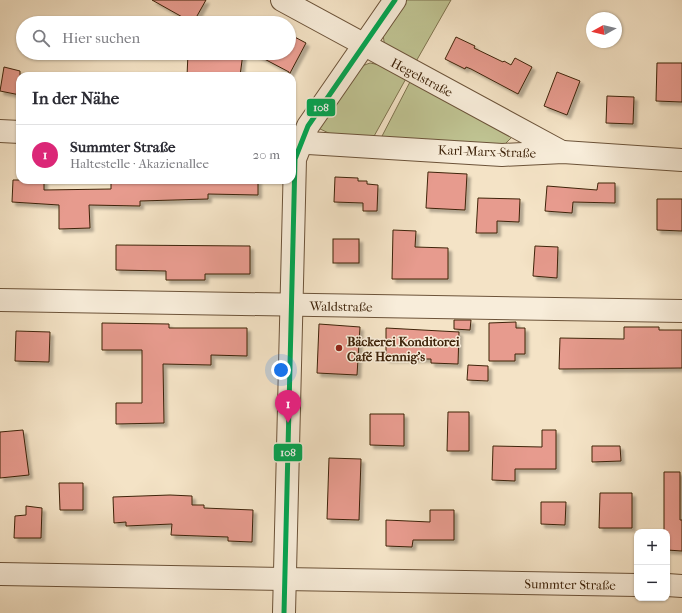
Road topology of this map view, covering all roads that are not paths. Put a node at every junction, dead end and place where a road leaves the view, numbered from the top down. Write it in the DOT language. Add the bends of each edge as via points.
graph roads {
  1 [pos="282,0"];
  2 [pos="395,0"];
  3 [pos="364,46"];
  4 [pos="0,131"];
  5 [pos="16,132"];
  6 [pos="296,142"];
  7 [pos="563,152"];
  8 [pos="682,160"];
  9 [pos="294,184"];
  10 [pos="0,300"];
  11 [pos="291,305"];
  12 [pos="682,311"];
  13 [pos="0,574"];
  14 [pos="285,580"];
  15 [pos="634,585"];
  16 [pos="670,586"];
  17 [pos="682,586"];
  18 [pos="284,613"];
  1 -- 3 [label="street, Hegelstraße"];
  2 -- 3 [label="street"];
  3 -- 6 [label="street"];
  3 -- 7 [label="street, Hegelstraße"];
  4 -- 5 [label="street"];
  6 -- 7 [label="street, Karl-Marx-Straße" via="502,155"];
  7 -- 8 [label="street, Karl-Marx-Straße"];
  9 -- 11 [label="street"];
  10 -- 11 [label="street, Waldstraße"];
  11 -- 12 [label="street, Waldstraße"];
  11 -- 14 [label="street"];
  13 -- 14 [label="street, Summter Straße"];
  14 -- 15 [label="street, Summter Straße"];
  14 -- 18 [label="street"];
  16 -- 17 [label="street"];
}
